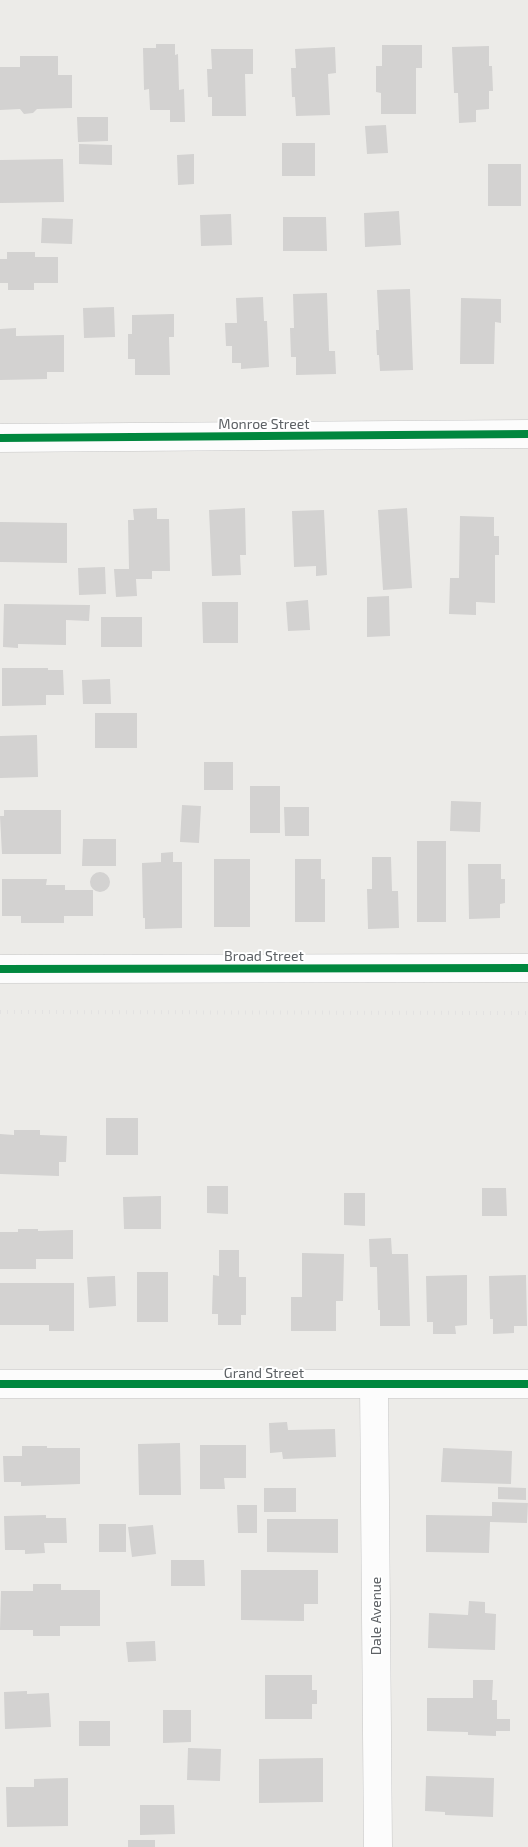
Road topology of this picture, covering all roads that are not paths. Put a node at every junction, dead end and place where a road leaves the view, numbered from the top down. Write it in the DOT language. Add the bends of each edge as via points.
graph roads {
  1 [pos="528,434"];
  2 [pos="0,438"];
  3 [pos="528,968"];
  4 [pos="0,969"];
  5 [pos="0,1384"];
  6 [pos="528,1384"];
  7 [pos="374,1385"];
  8 [pos="378,1847"];
  1 -- 2 [label="street, Monroe Street"];
  3 -- 4 [label="street, Broad Street"];
  5 -- 7 [label="street, Grand Street"];
  6 -- 7 [label="street, Grand Street"];
  7 -- 8 [label="street, Dale Avenue"];
}
